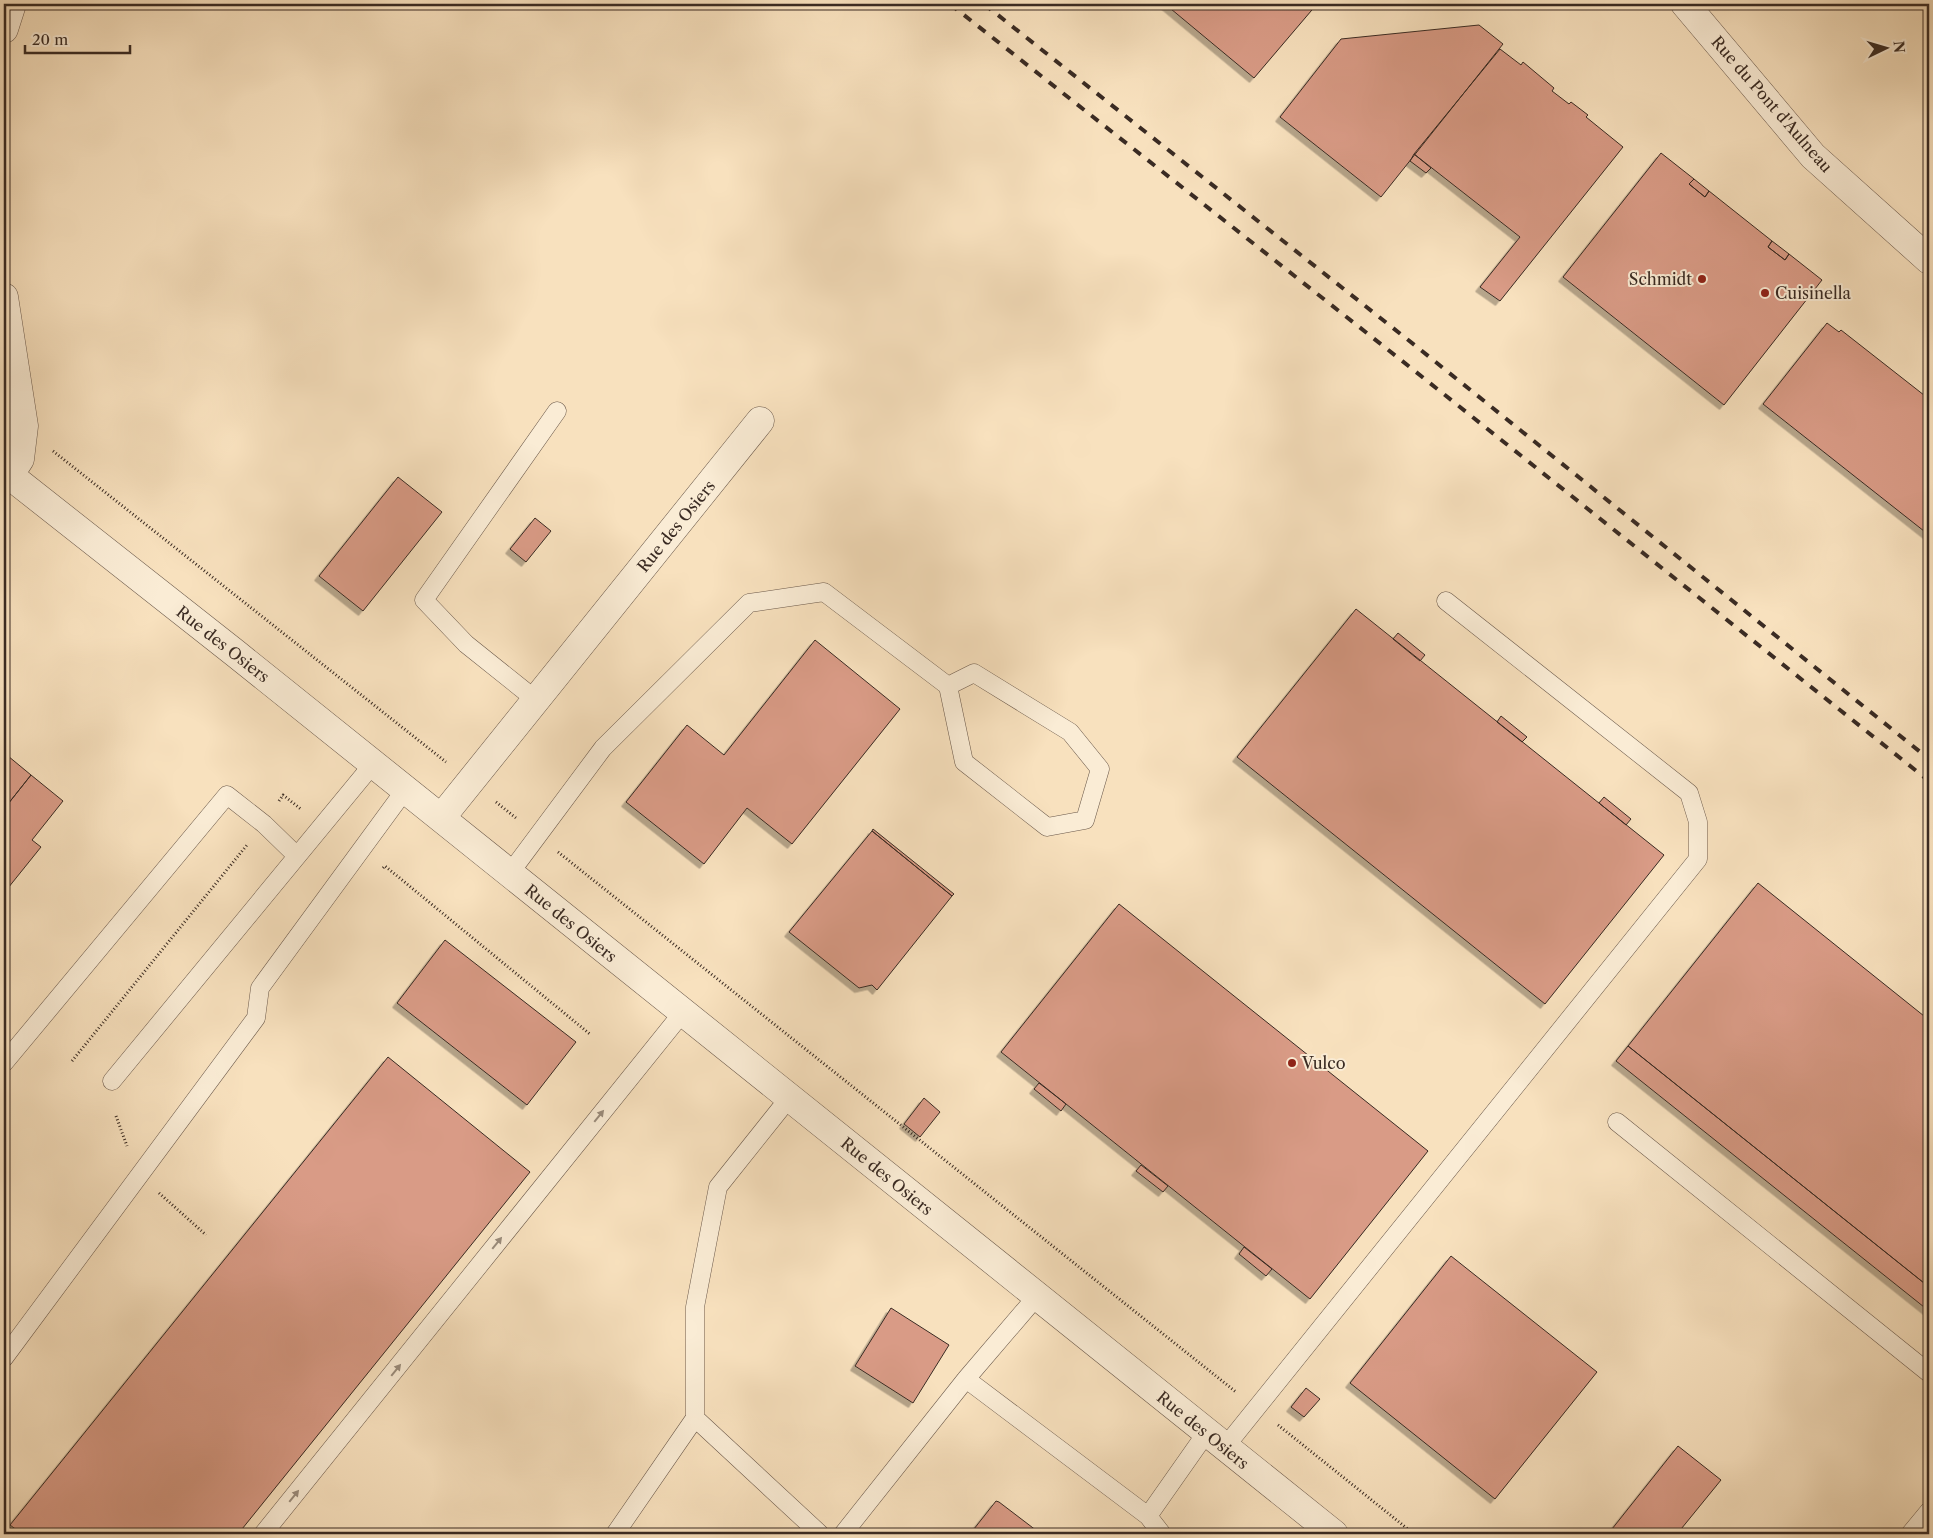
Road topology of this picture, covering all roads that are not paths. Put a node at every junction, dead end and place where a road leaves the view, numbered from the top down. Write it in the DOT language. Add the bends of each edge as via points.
graph roads {
  1 [pos="12,4"];
  2 [pos="1685,4"];
  3 [pos="4,29"];
  4 [pos="1929,260"];
  5 [pos="4,297"];
  6 [pos="557,412"];
  7 [pos="760,421"];
  8 [pos="7,474"];
  9 [pos="1446,601"];
  10 [pos="948,686"];
  11 [pos="536,700"];
  12 [pos="373,764"];
  13 [pos="405,790"];
  14 [pos="441,818"];
  15 [pos="298,856"];
  16 [pos="510,873"];
  17 [pos="683,1012"];
  18 [pos="4,1063"];
  19 [pos="112,1081"];
  20 [pos="789,1098"];
  21 [pos="1617,1122"];
  22 [pos="1037,1296"];
  23 [pos="4,1358"];
  24 [pos="1929,1373"];
  25 [pos="966,1379"];
  26 [pos="696,1418"];
  27 [pos="1216,1440"];
  28 [pos="1929,1511"];
  29 [pos="1148,1516"];
  30 [pos="263,1534"];
  31 [pos="615,1534"];
  32 [pos="820,1534"];
  33 [pos="843,1534"];
  34 [pos="1162,1534"];
  35 [pos="1334,1534"];
  36 [pos="1910,1534"];
  1 -- 3 [label="street"];
  2 -- 4 [label="street, Rue du Pont d'Aulneau" via="1814,156"];
  5 -- 8 [label="street" via="24,426 20,459"];
  6 -- 11 [label="lane" via="424,600 466,644"];
  7 -- 11 [label="street, Rue des Osiers"];
  8 -- 12 [label="street, Rue des Osiers"];
  9 -- 27 [label="lane" via="1689,794 1698,822 1698,859 1255,1407"];
  10 -- 10 [label="lane" via="964,762 1047,827 1085,820 1100,769 1070,732 974,673"];
  10 -- 16 [label="lane" via="824,592 749,603 603,748"];
  11 -- 14 [label="street, Rue des Osiers"];
  12 -- 13 [label="street, Rue des Osiers"];
  12 -- 15 [label="lane"];
  13 -- 14 [label="street, Rue des Osiers"];
  13 -- 23 [label="lane" via="260,988 256,1018"];
  14 -- 16 [label="street, Rue des Osiers"];
  15 -- 18 [label="lane" via="227,795"];
  15 -- 19 [label="lane"];
  16 -- 17 [label="street, Rue des Osiers"];
  17 -- 20 [label="street, Rue des Osiers"];
  30 -- 17 [label="lane, one-way"];
  20 -- 22 [label="street, Rue des Osiers"];
  20 -- 26 [label="lane" via="718,1187 694,1308"];
  21 -- 24 [label="lane"];
  22 -- 25 [label="lane"];
  22 -- 27 [label="street, Rue des Osiers"];
  25 -- 29 [label="lane"];
  25 -- 33 [label="lane"];
  26 -- 31 [label="lane"];
  26 -- 32 [label="lane"];
  27 -- 29 [label="lane"];
  27 -- 35 [label="street, Rue des Osiers"];
  28 -- 36 [label="lane"];
  29 -- 34 [label="lane"];
}
